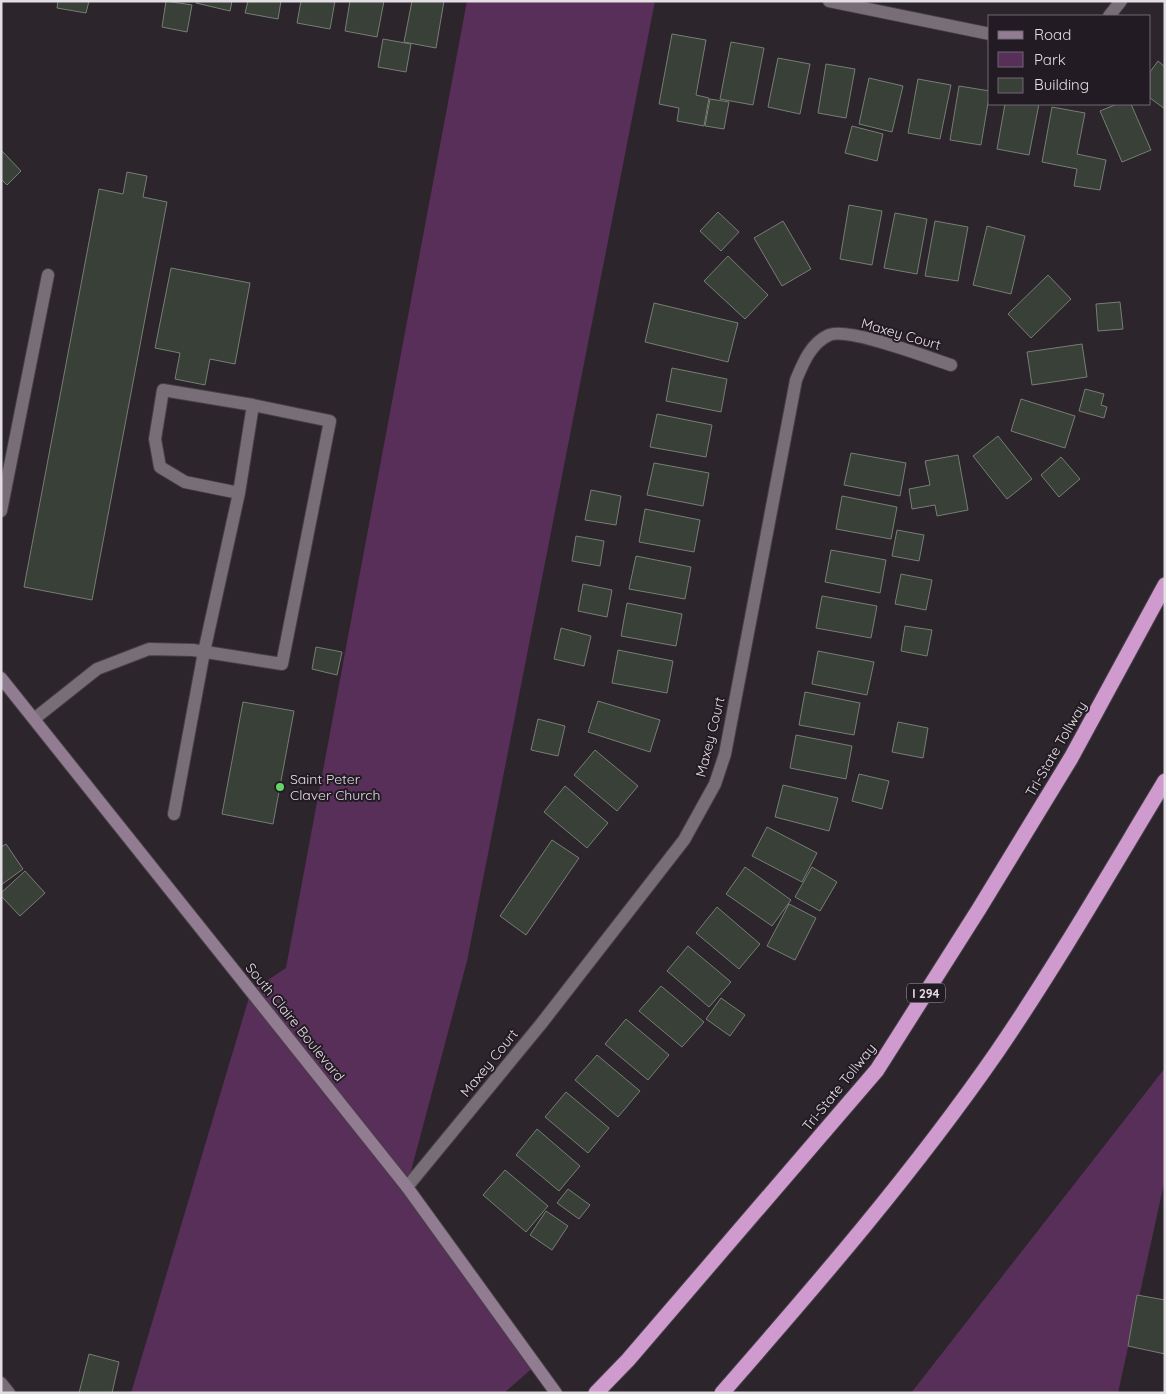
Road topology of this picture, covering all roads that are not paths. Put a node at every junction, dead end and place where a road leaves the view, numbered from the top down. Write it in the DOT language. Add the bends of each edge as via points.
graph roads {
  1 [pos="830,1"];
  2 [pos="1121,1"];
  3 [pos="1109,15"];
  4 [pos="988,34"];
  5 [pos="48,275"];
  6 [pos="951,365"];
  7 [pos="253,405"];
  8 [pos="238,493"];
  9 [pos="1,512"];
  10 [pos="1165,585"];
  11 [pos="204,652"];
  12 [pos="1,678"];
  13 [pos="34,718"];
  14 [pos="1165,781"];
  15 [pos="174,814"];
  16 [pos="407,1186"];
  17 [pos="1,1383"];
  18 [pos="9,1393"];
  19 [pos="556,1393"];
  20 [pos="596,1393"];
  21 [pos="722,1393"];
  1 -- 4 [label="street"];
  2 -- 3 [label="street"];
  5 -- 9 [label="street"];
  6 -- 16 [label="street, Maxey Court" via="851,335 831,334 818,342 805,358 796,380 724,754 715,784 684,840 541,1024"];
  7 -- 8 [label="street"];
  7 -- 8 [label="street" via="164,390 155,439 160,467 185,482"];
  7 -- 11 [label="street" via="330,421 284,655 282,664"];
  8 -- 11 [label="street"];
  10 -- 20 [label="highway, Tri-State Tollway / I 294" via="1071,758 877,1070"];
  11 -- 13 [label="street" via="149,649 97,669"];
  11 -- 15 [label="street"];
  12 -- 13 [label="street, South Claire Boulevard"];
  13 -- 16 [label="street, South Claire Boulevard"];
  14 -- 21 [label="highway" via="1084,919 996,1052 911,1167 809,1294"];
  16 -- 19 [label="street, South Claire Boulevard"];
  17 -- 18 [label="street"];
}
